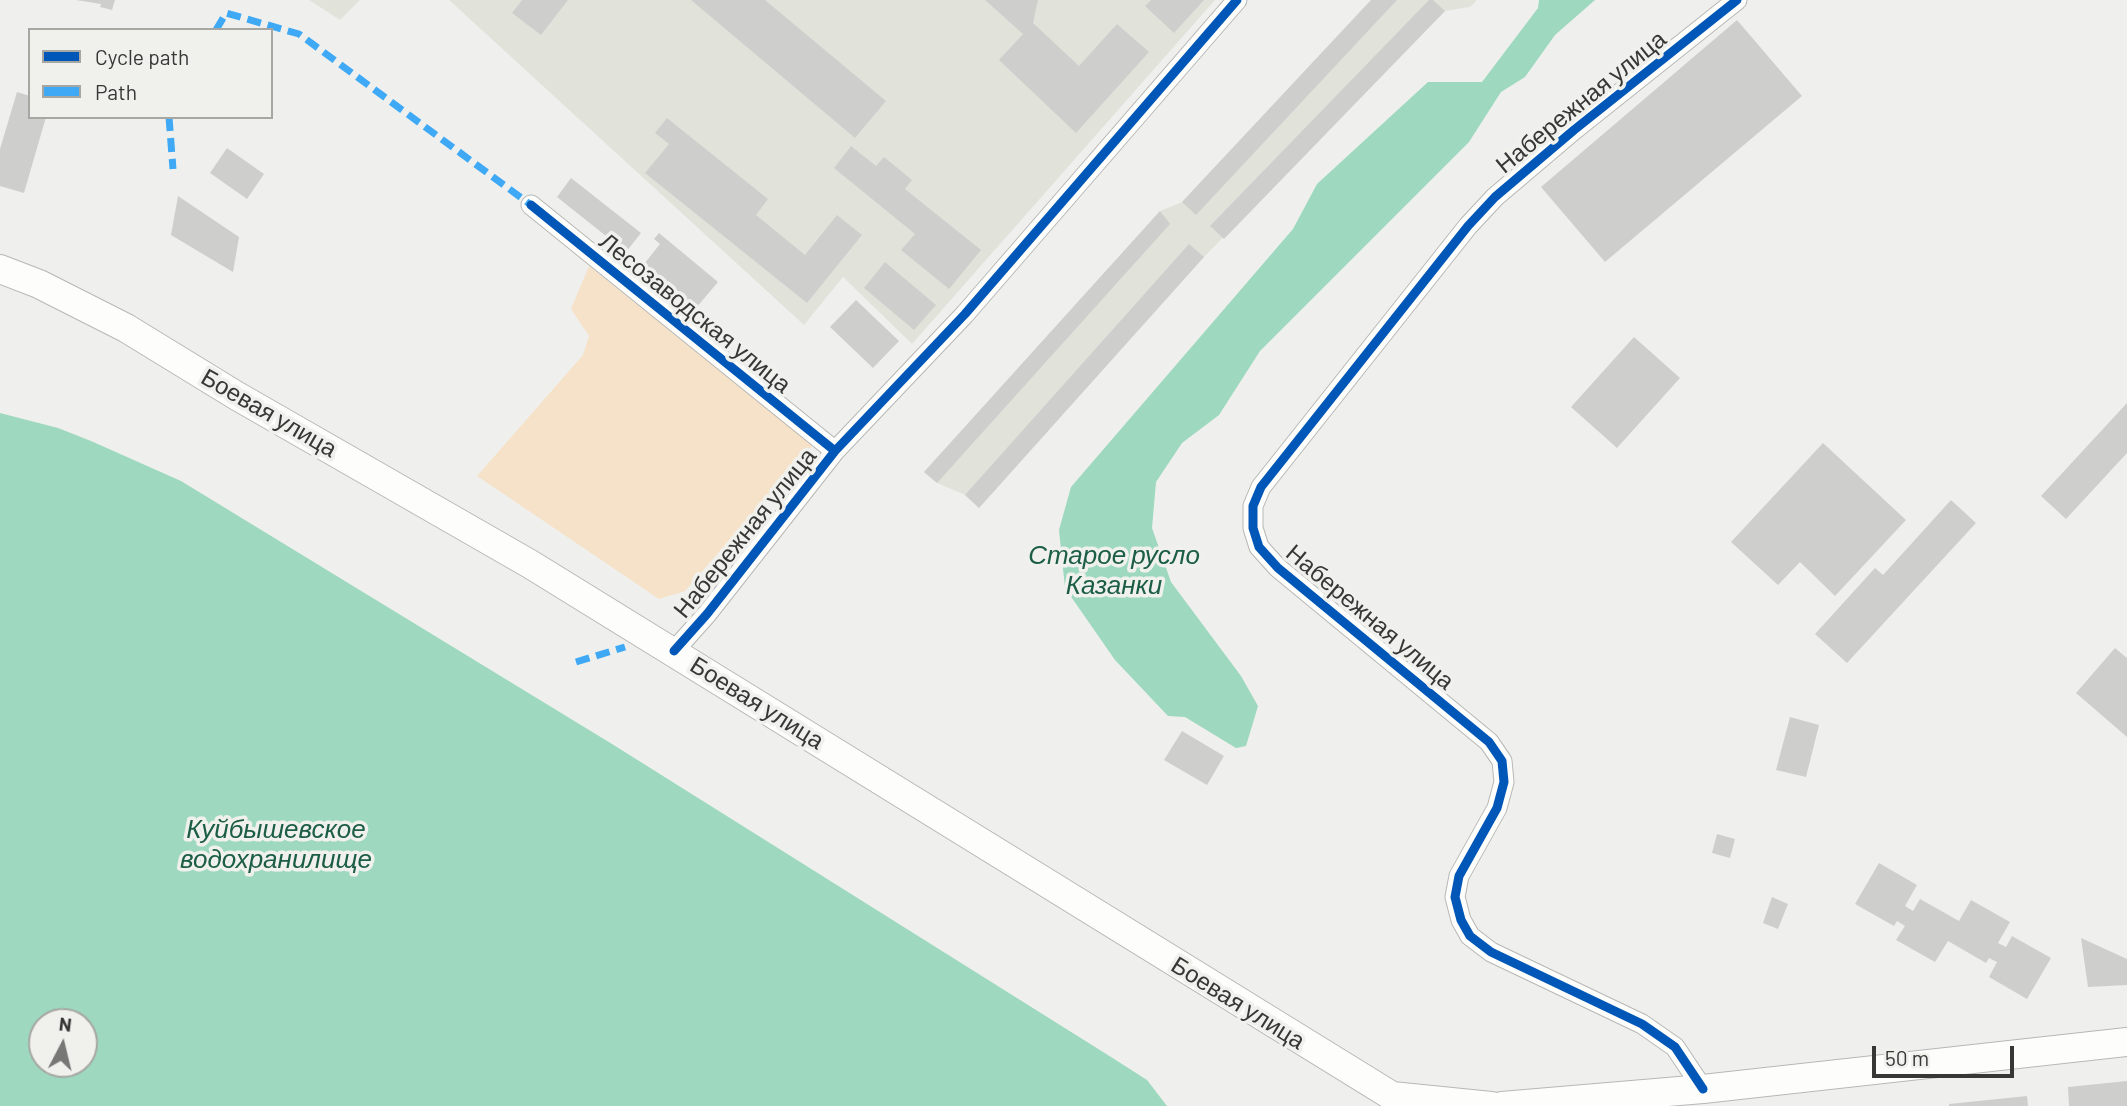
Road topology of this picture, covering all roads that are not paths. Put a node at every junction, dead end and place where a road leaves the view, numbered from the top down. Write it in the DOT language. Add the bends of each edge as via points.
graph roads {
  1 [pos="1237,0"];
  2 [pos="1737,0"];
  3 [pos="531,205"];
  4 [pos="0,269"];
  5 [pos="835,451"];
  6 [pos="674,651"];
  7 [pos="2127,1042"];
  8 [pos="1703,1089"];
  9 [pos="1491,1106"];
  10 [pos="1502,1106"];
  1 -- 5 [label="street, Набережная улица" via="965,314"];
  2 -- 8 [label="street, Набережная улица" via="1495,197 1270,476 1253,506 1259,547 1278,568 1489,742 1502,761 1504,782 1497,808 1459,876 1455,897 1470,936 1491,952 1642,1024 1675,1047"];
  3 -- 5 [label="street, Лесозаводская улица"];
  4 -- 6 [label="main road, Боевая улица" via="127,328"];
  5 -- 6 [label="street, Набережная улица"];
  6 -- 9 [label="main road, Боевая улица" via="1392,1096"];
  7 -- 8 [label="main road"];
  8 -- 10 [label="main road"];
}
